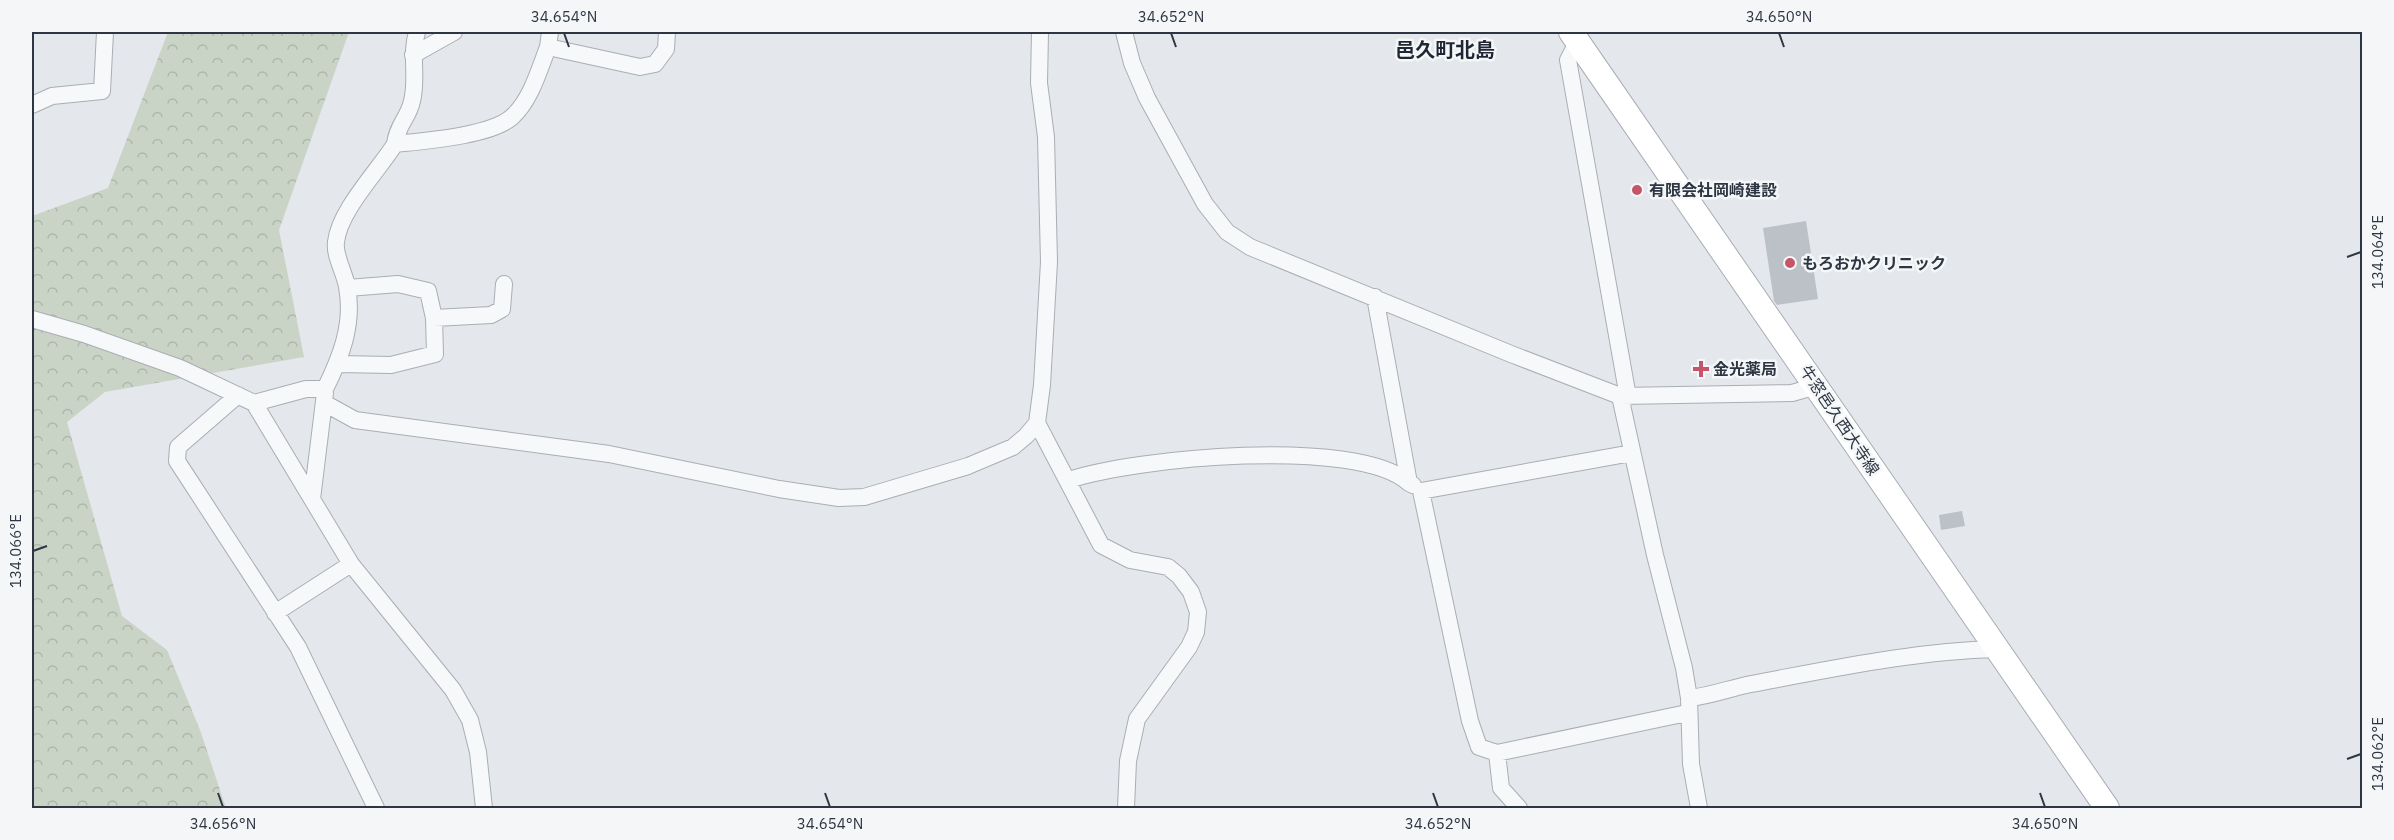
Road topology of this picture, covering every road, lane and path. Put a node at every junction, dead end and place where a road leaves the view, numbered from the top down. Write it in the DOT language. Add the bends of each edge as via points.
graph roads {
  1 [pos="105,32"];
  2 [pos="417,32"];
  3 [pos="454,32"];
  4 [pos="667,32"];
  5 [pos="1040,32"];
  6 [pos="1124,32"];
  7 [pos="1575,36"];
  8 [pos="549,39"];
  9 [pos="413,55"];
  10 [pos="32,105"];
  11 [pos="395,144"];
  12 [pos="504,284"];
  13 [pos="348,288"];
  14 [pos="1375,297"];
  15 [pos="434,318"];
  16 [pos="32,319"];
  17 [pos="338,364"];
  18 [pos="1817,386"];
  19 [pos="238,395"];
  20 [pos="1624,396"];
  21 [pos="325,397"];
  22 [pos="254,403"];
  23 [pos="1037,423"];
  24 [pos="1632,453"];
  25 [pos="1069,480"];
  26 [pos="1415,487"];
  27 [pos="312,498"];
  28 [pos="351,564"];
  29 [pos="275,613"];
  30 [pos="1997,649"];
  31 [pos="1688,706"];
  32 [pos="1497,753"];
  33 [pos="376,808"];
  34 [pos="483,808"];
  35 [pos="1126,808"];
  36 [pos="1519,808"];
  37 [pos="1699,808"];
  38 [pos="2107,808"];
  1 -- 10 [label="street" via="102,91 51,96"];
  2 -- 9 [label="street"];
  3 -- 9 [label="street"];
  4 -- 8 [label="street" via="666,49 655,64 640,67"];
  5 -- 23 [label="street" via="1049,262"];
  6 -- 14 [label="street" via="1147,98 1205,204 1227,232 1250,247"];
  7 -- 18 [label="main road, 牛窓邑久西大寺線"];
  7 -- 20 [label="street" via="1568,60"];
  8 -- 11 [label="street" via="526,99 511,118 438,140"];
  9 -- 11 [label="street" via="412,102 397,130"];
  11 -- 13 [label="street" via="345,214 335,243"];
  12 -- 15 [label="street" via="502,309 491,315"];
  13 -- 15 [label="street" via="398,284 428,291"];
  13 -- 17 [label="street" via="345,342"];
  14 -- 20 [label="street"];
  14 -- 26 [label="street"];
  15 -- 17 [label="street" via="435,354 391,365"];
  16 -- 19 [label="street" via="180,368"];
  17 -- 21 [label="street"];
  18 -- 20 [label="street" via="1792,393"];
  18 -- 30 [label="main road, 牛窓邑久西大寺線"];
  19 -- 22 [label="street"];
  19 -- 29 [label="street" via="178,447 177,461"];
  20 -- 24 [label="street"];
  21 -- 22 [label="street" via="306,389"];
  21 -- 23 [label="street" via="356,420 609,454 839,498 864,497 968,466 1013,447"];
  21 -- 27 [label="street"];
  22 -- 27 [label="street"];
  23 -- 25 [label="street"];
  24 -- 26 [label="street"];
  24 -- 31 [label="street"];
  25 -- 26 [label="street" via="1127,465 1218,456 1289,456 1383,467"];
  25 -- 35 [label="street" via="1101,545 1130,560 1168,567 1191,592 1198,612 1190,647 1137,719 1128,761"];
  26 -- 32 [label="street" via="1470,721 1479,747"];
  27 -- 28 [label="street"];
  28 -- 29 [label="street"];
  28 -- 34 [label="street" via="459,700 470,720 478,752"];
  29 -- 33 [label="street" via="297,647"];
  30 -- 31 [label="street" via="1948,650 1748,685"];
  30 -- 38 [label="main road, 牛窓邑久西大寺線"];
  31 -- 32 [label="street"];
  31 -- 37 [label="street" via="1691,764"];
  32 -- 36 [label="street" via="1501,788"];
}
